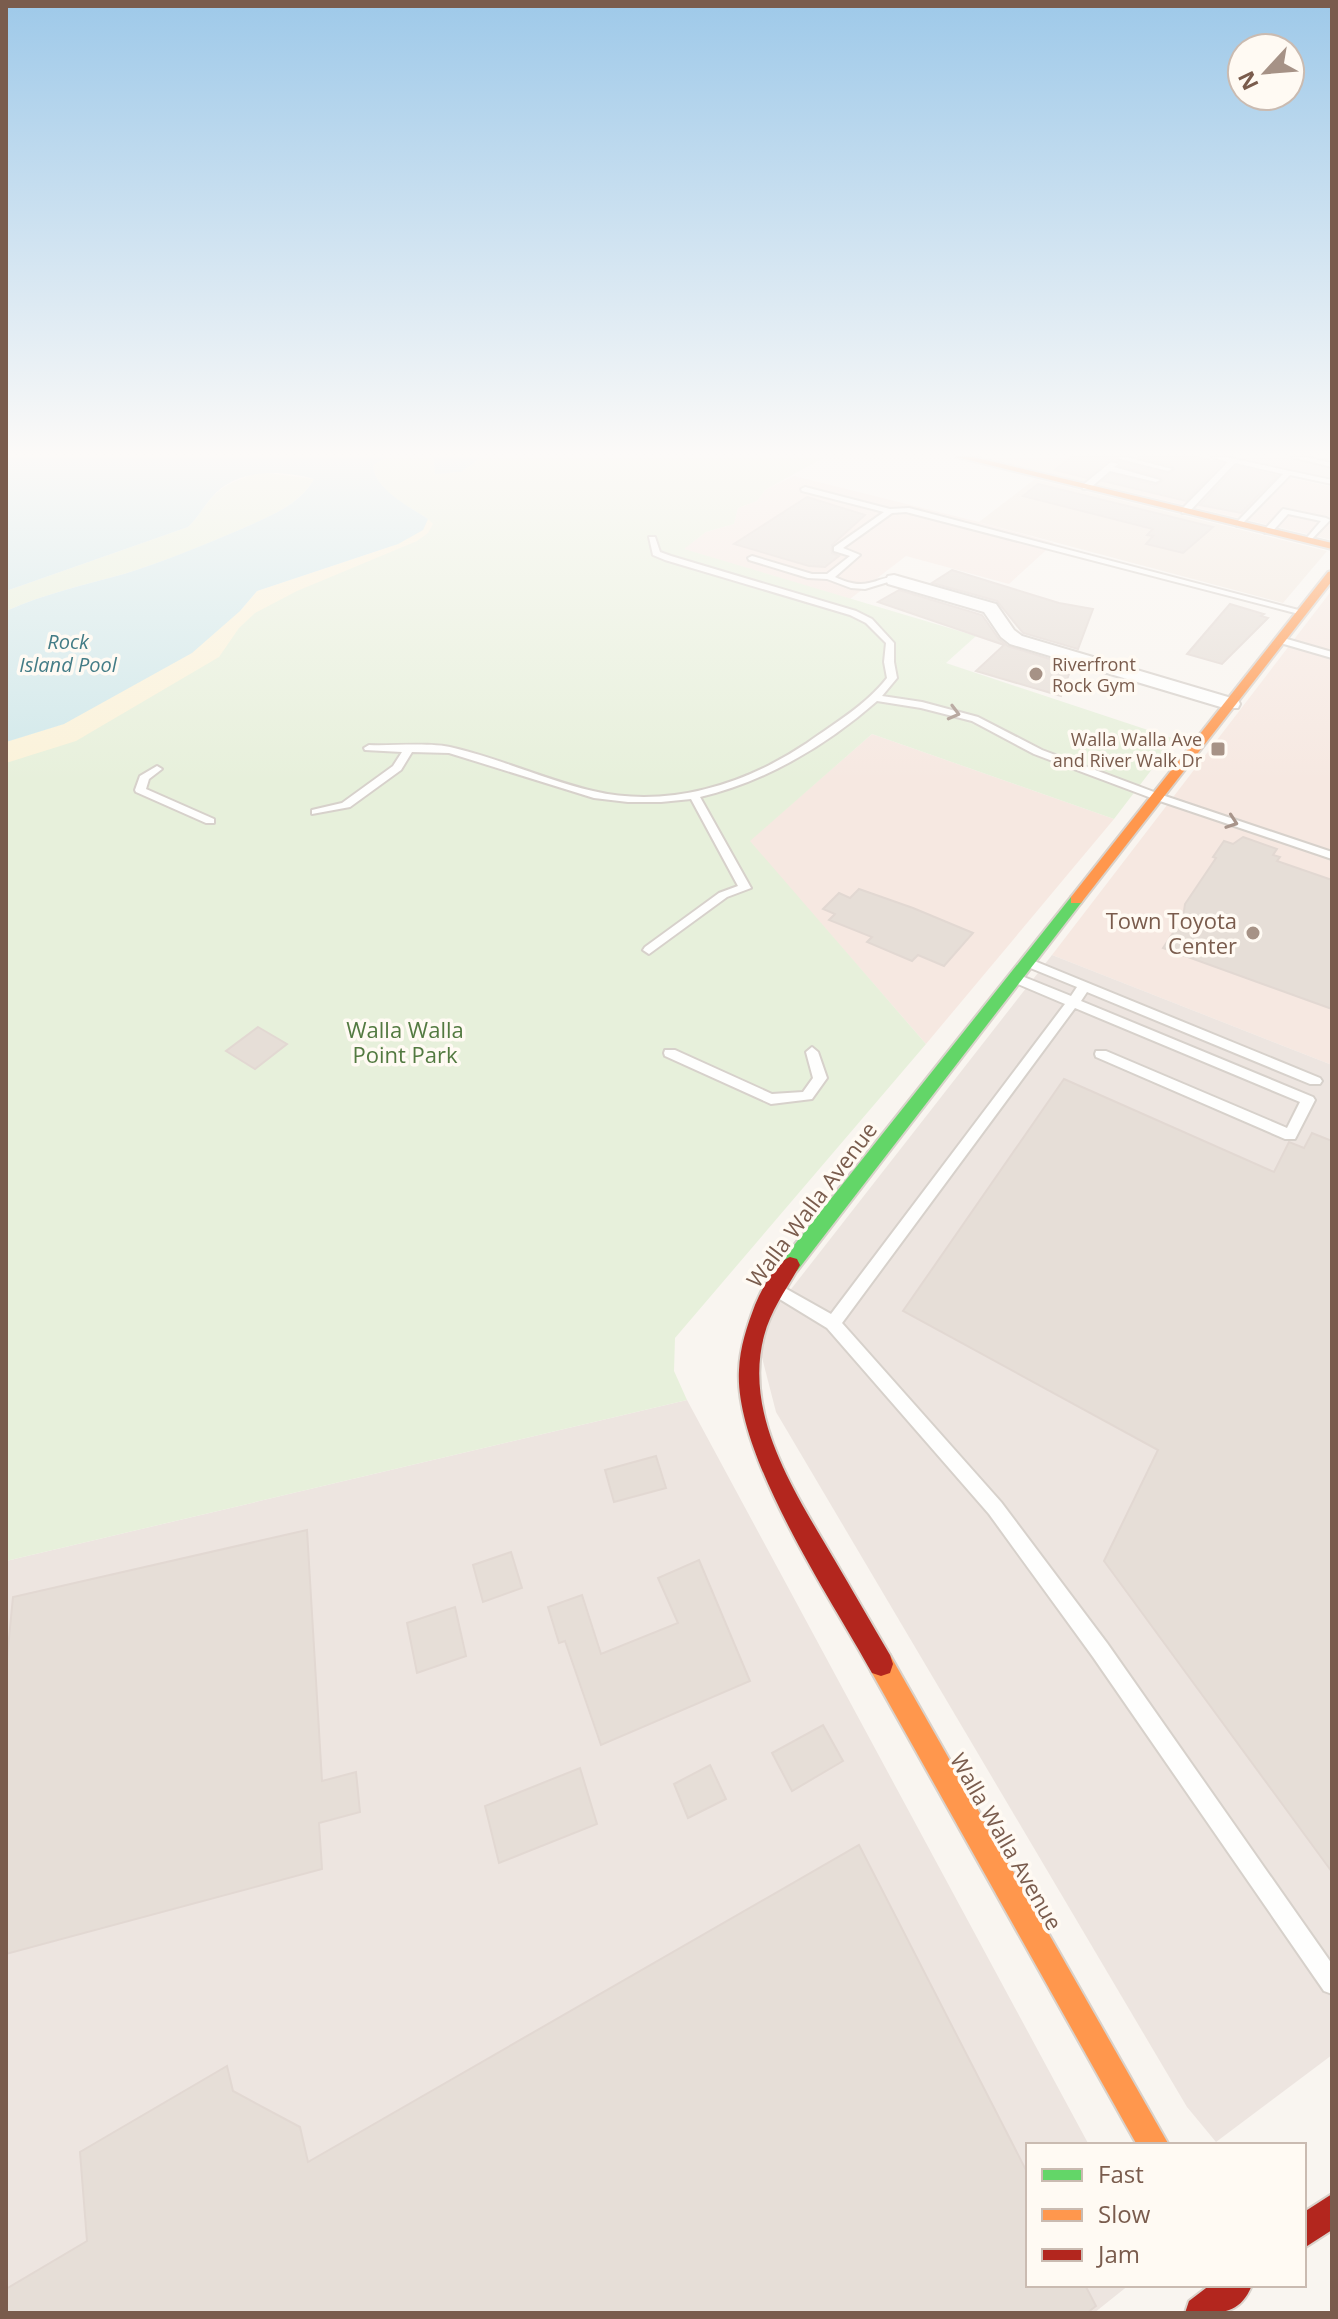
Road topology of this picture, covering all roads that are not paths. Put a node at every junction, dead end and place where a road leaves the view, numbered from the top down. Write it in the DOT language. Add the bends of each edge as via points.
graph roads {
  1 [pos="692,565"];
  2 [pos="776,565"];
  3 [pos="843,565"];
  4 [pos="1121,565"];
  5 [pos="1332,574"];
  6 [pos="829,577"];
  7 [pos="894,580"];
  8 [pos="1302,612"];
  9 [pos="1280,640"];
  10 [pos="1332,655"];
  11 [pos="878,698"];
  12 [pos="1231,704"];
  13 [pos="369,748"];
  14 [pos="409,748"];
  15 [pos="157,769"];
  16 [pos="695,797"];
  17 [pos="1158,797"];
  18 [pos="316,812"];
  19 [pos="210,821"];
  20 [pos="1332,856"];
  21 [pos="649,950"];
  22 [pos="1027,962"];
  23 [pos="1015,978"];
  24 [pos="1085,986"];
  25 [pos="1073,1002"];
  26 [pos="812,1052"];
  27 [pos="670,1053"];
  28 [pos="1101,1054"];
  29 [pos="1315,1081"];
  30 [pos="774,1288"];
  31 [pos="833,1323"];
  32 [pos="1332,1983"];
  33 [pos="1153,2143"];
  34 [pos="1332,2210"];
  35 [pos="1306,2230"];
  36 [pos="1233,2287"];
  37 [pos="1201,2313"];
  1 -- 11 [label="lane" via="869,621 890,643 892,678"];
  2 -- 6 [label="lane"];
  3 -- 6 [label="lane"];
  4 -- 8 [label="lane"];
  5 -- 8 [label="street, Walla Walla Avenue"];
  6 -- 7 [label="lane" via="861,588"];
  7 -- 12 [label="street" via="990,608 1016,640"];
  8 -- 9 [label="street, Walla Walla Avenue"];
  9 -- 10 [label="lane"];
  9 -- 12 [label="street, Walla Walla Avenue"];
  11 -- 16 [label="lane" via="778,767"];
  11 -- 17 [label="lane, one-way" via="975,719 1038,752"];
  12 -- 17 [label="street, Walla Walla Avenue"];
  13 -- 14 [label="lane"];
  14 -- 16 [label="lane" via="450,750 614,798"];
  14 -- 18 [label="lane" via="397,768 346,805"];
  15 -- 19 [label="lane" via="144,778 140,790"];
  16 -- 21 [label="lane" via="745,888 723,895"];
  17 -- 20 [label="lane, one-way"];
  17 -- 22 [label="street, Walla Walla Avenue"];
  22 -- 23 [label="street, Walla Walla Avenue"];
  22 -- 24 [label="lane"];
  23 -- 25 [label="lane"];
  23 -- 30 [label="street, Walla Walla Avenue"];
  24 -- 25 [label="lane"];
  24 -- 29 [label="lane"];
  25 -- 28 [label="lane" via="1308,1100 1290,1135"];
  25 -- 31 [label="lane"];
  26 -- 27 [label="lane" via="820,1078 807,1096 771,1099"];
  30 -- 31 [label="lane"];
  30 -- 33 [label="street, Walla Walla Avenue" via="759,1317 749,1362 750,1404 761,1449"];
  31 -- 32 [label="lane" via="995,1508"];
  34 -- 35 [label="street"];
  36 -- 37 [label="street"];
}
